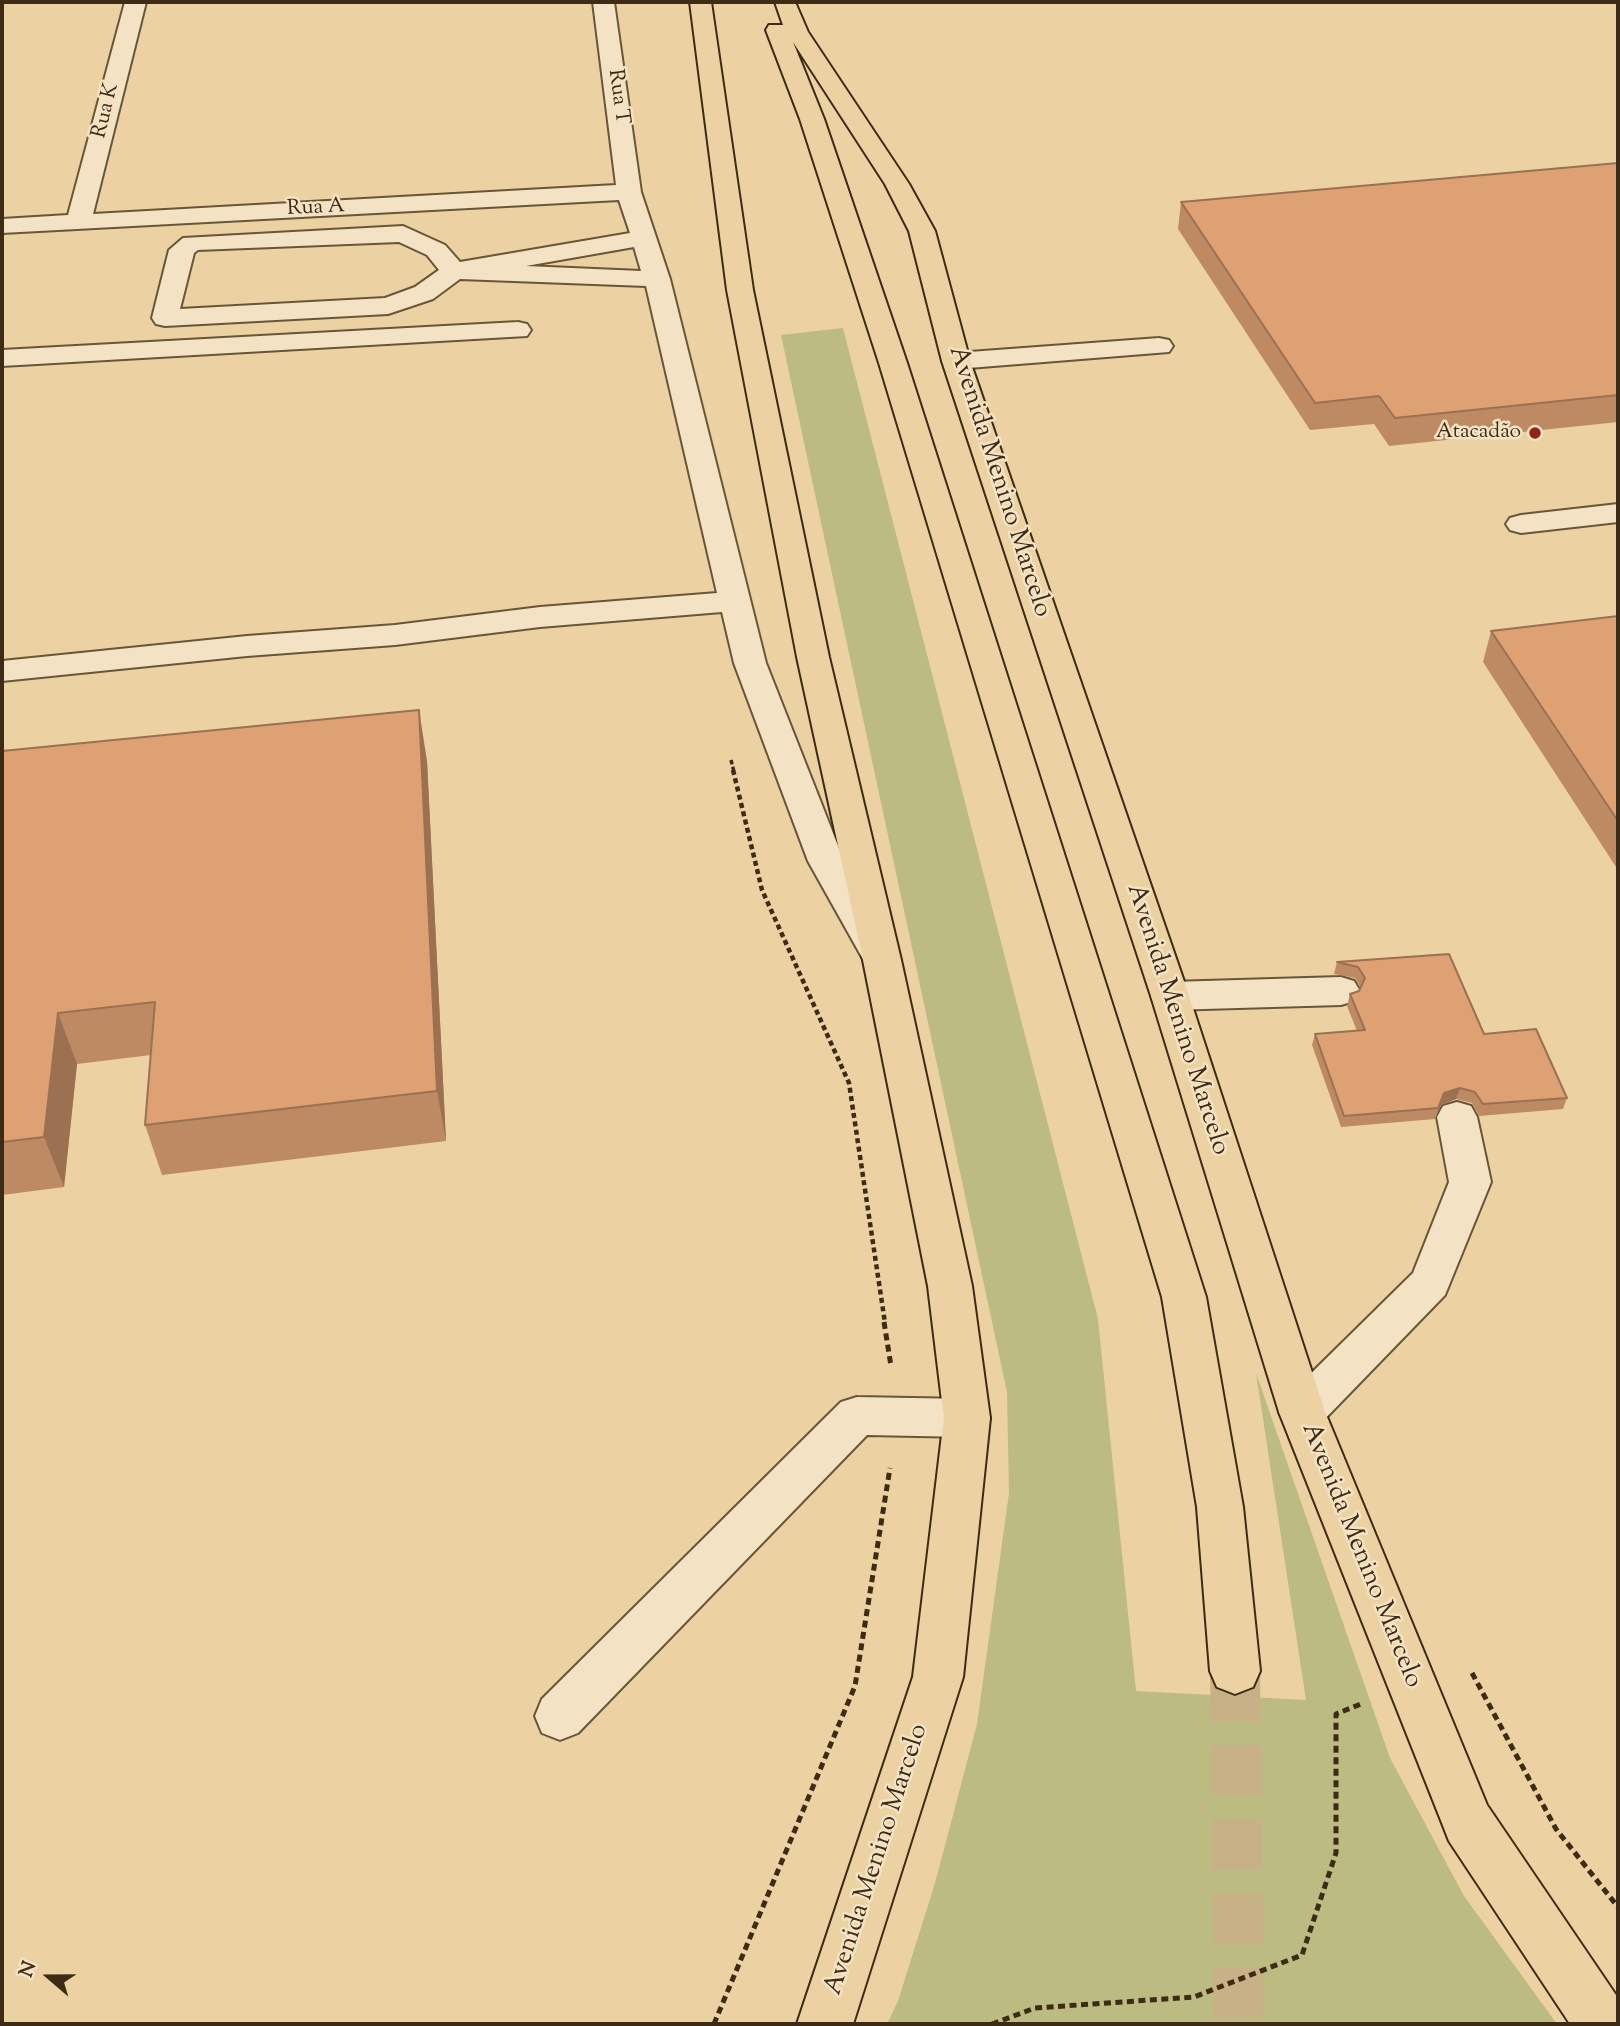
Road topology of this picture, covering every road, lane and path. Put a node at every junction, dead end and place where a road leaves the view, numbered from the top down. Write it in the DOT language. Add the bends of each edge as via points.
graph roads {
  1 [pos="135,2"];
  2 [pos="604,2"];
  3 [pos="701,2"];
  4 [pos="765,2"];
  5 [pos="785,2"];
  6 [pos="629,192"];
  7 [pos="79,221"];
  8 [pos="2,226"];
  9 [pos="642,238"];
  10 [pos="454,271"];
  11 [pos="657,279"];
  12 [pos="518,330"];
  13 [pos="1159,346"];
  14 [pos="2,358"];
  15 [pos="956,361"];
  16 [pos="1618,513"];
  17 [pos="1521,524"];
  18 [pos="737,601"];
  19 [pos="2,671"];
  20 [pos="730,757"];
  21 [pos="882,960"];
  22 [pos="1341,991"];
  23 [pos="1170,996"];
  24 [pos="1457,1117"];
  25 [pos="1302,1412"];
  26 [pos="898,1417"];
  27 [pos="967,1418"];
  28 [pos="1235,1671"];
  29 [pos="1411,1684"];
  30 [pos="560,1716"];
  31 [pos="1618,1907"];
  32 [pos="714,2024"];
  33 [pos="825,2024"];
  34 [pos="992,2024"];
  35 [pos="1603,2024"];
  1 -- 7 [label="street, Rua K"];
  2 -- 6 [label="street, Rua T"];
  3 -- 21 [label="main road, Avenida Menino Marcelo" via="740,290 813,657"];
  4 -- 28 [label="main road" via="812,119 893,363 1184,1297 1220,1507"];
  5 -- 15 [label="main road, Avenida Menino Marcelo" via="797,32 897,184 922,231"];
  6 -- 7 [label="street, Rua A"];
  6 -- 9 [label="street, Rua T"];
  7 -- 8 [label="street, Rua A"];
  9 -- 10 [label="street"];
  9 -- 11 [label="street, Rua T"];
  10 -- 10 [label="street" via="424,293 388,306 165,318 182,250 192,243 403,234 436,250"];
  10 -- 11 [label="street"];
  11 -- 18 [label="street, Rua T"];
  12 -- 14 [label="street"];
  13 -- 15 [label="street"];
  15 -- 23 [label="main road, Avenida Menino Marcelo"];
  16 -- 17 [label="street"];
  18 -- 19 [label="street"];
  18 -- 21 [label="street, Rua T" via="750,663 826,861"];
  20 -- 26 [label="path" via="762,890 849,1083"];
  21 -- 27 [label="main road, Avenida Menino Marcelo" via="950,1286"];
  22 -- 23 [label="street"];
  23 -- 25 [label="main road, Avenida Menino Marcelo"];
  24 -- 25 [label="street" via="1470,1182 1430,1283"];
  25 -- 29 [label="main road, Avenida Menino Marcelo"];
  26 -- 27 [label="street"];
  26 -- 30 [label="street" via="857,1416"];
  26 -- 32 [label="path" via="855,1686"];
  27 -- 33 [label="main road, Avenida Menino Marcelo" via="938,1677"];
  29 -- 31 [label="path" via="1469,1667 1556,1829"];
  29 -- 34 [label="path" via="1336,1714 1336,1853 1302,1955 1194,1997 1035,2008"];
  29 -- 35 [label="main road, Avenida Menino Marcelo" via="1468,1823"];
}
